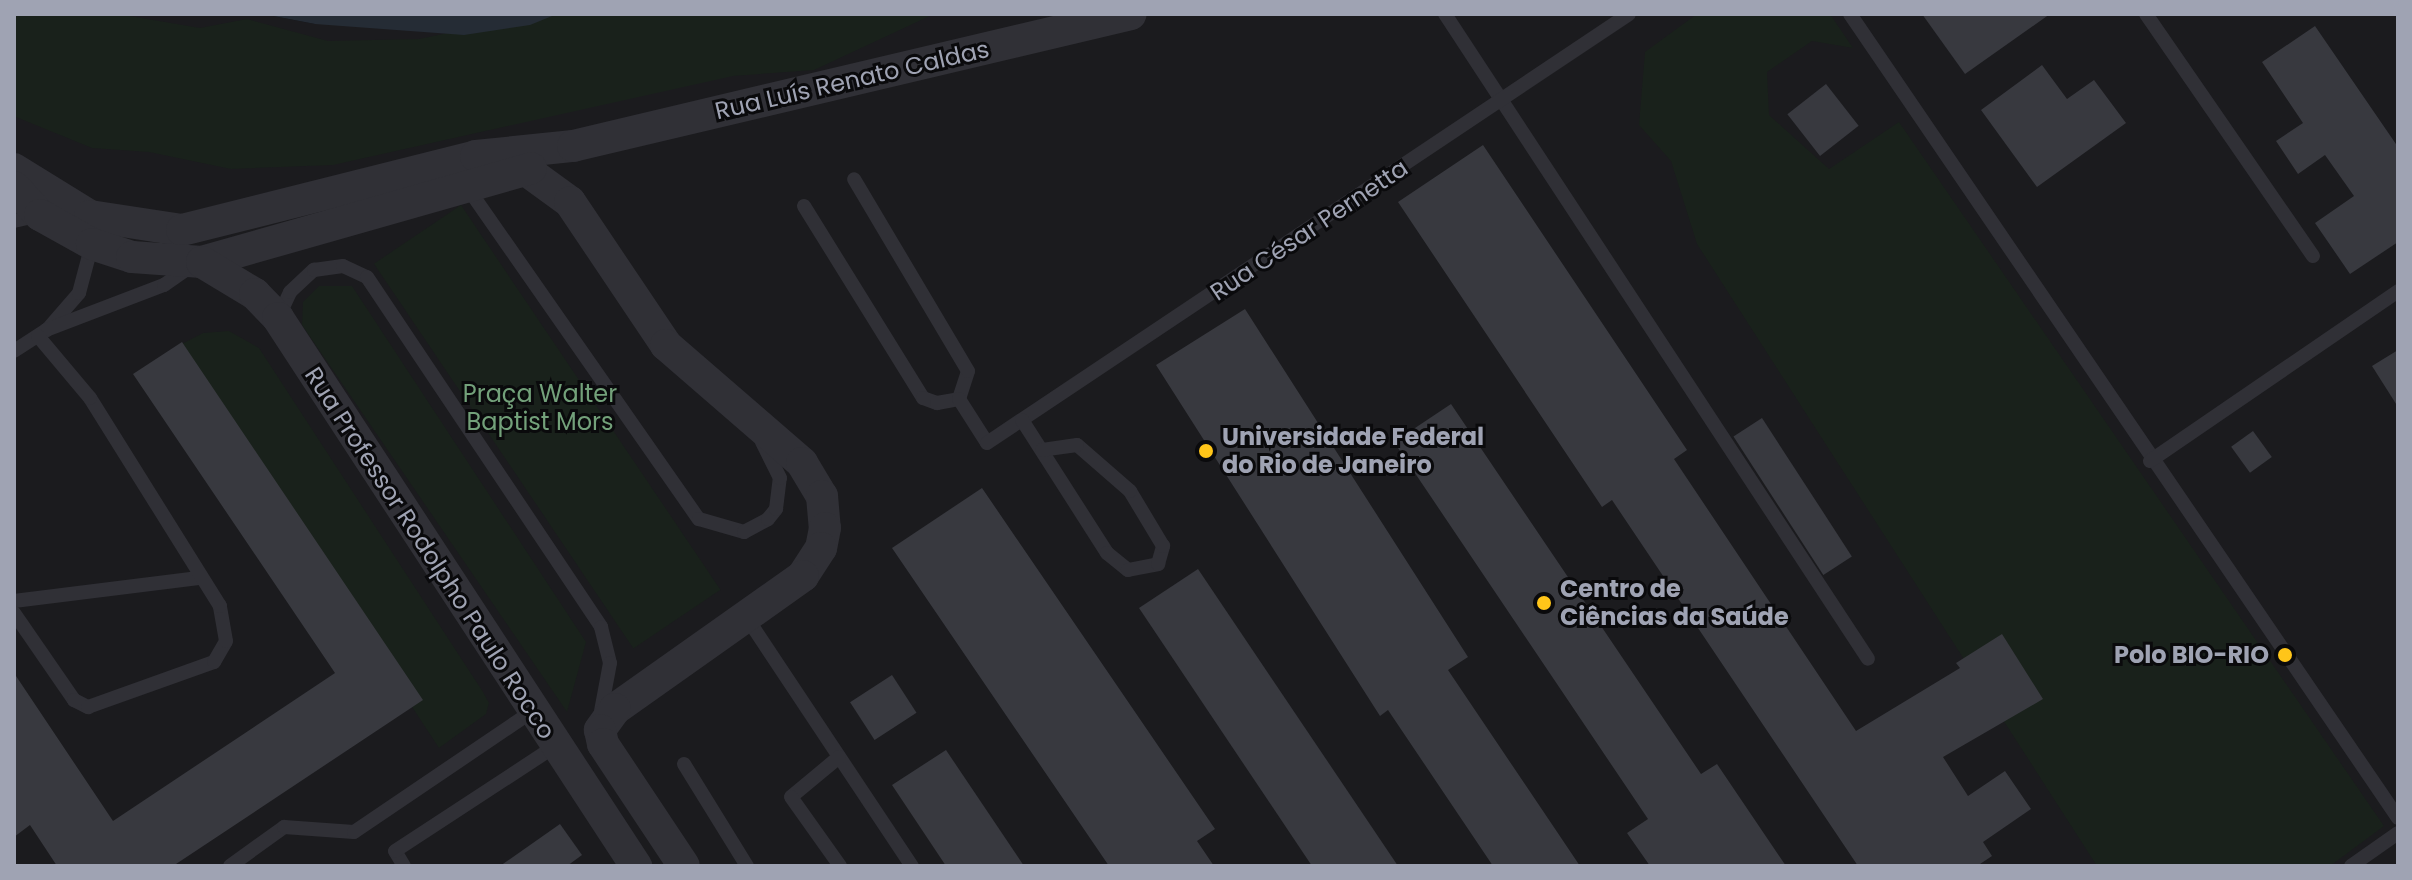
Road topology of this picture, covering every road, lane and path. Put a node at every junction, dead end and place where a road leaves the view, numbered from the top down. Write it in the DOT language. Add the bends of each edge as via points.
graph roads {
  1 [pos="1131,14"];
  2 [pos="1445,14"];
  3 [pos="1629,14"];
  4 [pos="1850,14"];
  5 [pos="2146,14"];
  6 [pos="1504,100"];
  7 [pos="573,146"];
  8 [pos="476,156"];
  9 [pos="14,169"];
  10 [pos="526,170"];
  11 [pos="854,179"];
  12 [pos="14,187"];
  13 [pos="467,187"];
  14 [pos="804,206"];
  15 [pos="27,218"];
  16 [pos="92,244"];
  17 [pos="2313,256"];
  18 [pos="199,262"];
  19 [pos="2398,291"];
  20 [pos="278,318"];
  21 [pos="42,333"];
  22 [pos="14,351"];
  23 [pos="959,399"];
  24 [pos="749,420"];
  25 [pos="1022,420"];
  26 [pos="1042,450"];
  27 [pos="2150,461"];
  28 [pos="199,578"];
  29 [pos="14,601"];
  30 [pos="14,613"];
  31 [pos="747,618"];
  32 [pos="1868,659"];
  33 [pos="531,712"];
  34 [pos="600,730"];
  35 [pos="554,747"];
  36 [pos="839,757"];
  37 [pos="684,764"];
  38 [pos="2398,818"];
  39 [pos="2398,833"];
  40 [pos="230,866"];
  41 [pos="404,866"];
  42 [pos="636,866"];
  43 [pos="684,866"];
  44 [pos="747,866"];
  45 [pos="840,866"];
  46 [pos="912,866"];
  47 [pos="2351,866"];
  1 -- 7 [label="street, Rua Luís Renato Caldas"];
  2 -- 6 [label="lane"];
  3 -- 6 [label="lane, Rua César Pernetta"];
  4 -- 27 [label="lane"];
  5 -- 17 [label="lane"];
  6 -- 25 [label="lane, Rua César Pernetta"];
  6 -- 32 [label="lane"];
  7 -- 8 [label="street, Rua Luís Renato Caldas"];
  7 -- 10 [label="street, Rua Luís Renato Caldas"];
  8 -- 9 [label="street, Rua Luís Renato Caldas" via="182,230 129,226 90,216"];
  8 -- 10 [label="street"];
  10 -- 13 [label="street, Rua Luís Renato Caldas"];
  10 -- 24 [label="street" via="570,202 666,345"];
  11 -- 23 [label="lane" via="968,371"];
  12 -- 15 [label="street"];
  13 -- 18 [label="street, Rua Luís Renato Caldas"];
  13 -- 24 [label="lane" via="684,503 699,519 731,532 744,532 768,519 780,493 780,478"];
  14 -- 23 [label="lane" via="923,398 937,403"];
  15 -- 16 [label="street"];
  16 -- 18 [label="street" via="132,257"];
  16 -- 21 [label="lane, Rua Luís Renato Caldas" via="79,293"];
  18 -- 20 [label="street, Rua Professor Rodolpho Paulo Rocco" via="255,294"];
  18 -- 21 [label="lane, Rua Luís Renato Caldas" via="134,299"];
  19 -- 27 [label="lane"];
  20 -- 33 [label="street, Rua Professor Rodolpho Paulo Rocco"];
  20 -- 34 [label="lane" via="290,292 314,270 343,266 367,277 601,627 610,663 599,707"];
  21 -- 22 [label="lane, Rua Luís Renato Caldas"];
  21 -- 28 [label="lane" via="90,398"];
  23 -- 25 [label="lane, Rua César Pernetta" via="987,443"];
  24 -- 31 [label="street" via="808,471 822,496 825,528 821,548 803,576"];
  25 -- 26 [label="lane"];
  26 -- 26 [label="lane" via="1107,553 1128,570 1158,564 1163,546 1130,491 1077,445"];
  27 -- 38 [label="lane"];
  28 -- 29 [label="lane"];
  28 -- 30 [label="lane" via="226,624 222,654 214,662 97,706 74,700"];
  31 -- 34 [label="street" via="615,709"];
  31 -- 36 [label="lane"];
  33 -- 35 [label="street, Rua Professor Rodolpho Paulo Rocco"];
  33 -- 40 [label="lane" via="369,825 343,835 284,827"];
  34 -- 43 [label="street" via="603,744"];
  35 -- 41 [label="lane" via="395,851"];
  35 -- 42 [label="street, Rua Professor Rodolpho Paulo Rocco"];
  36 -- 45 [label="lane" via="791,797"];
  36 -- 46 [label="lane"];
  37 -- 44 [label="lane"];
  39 -- 47 [label="lane"];
}
